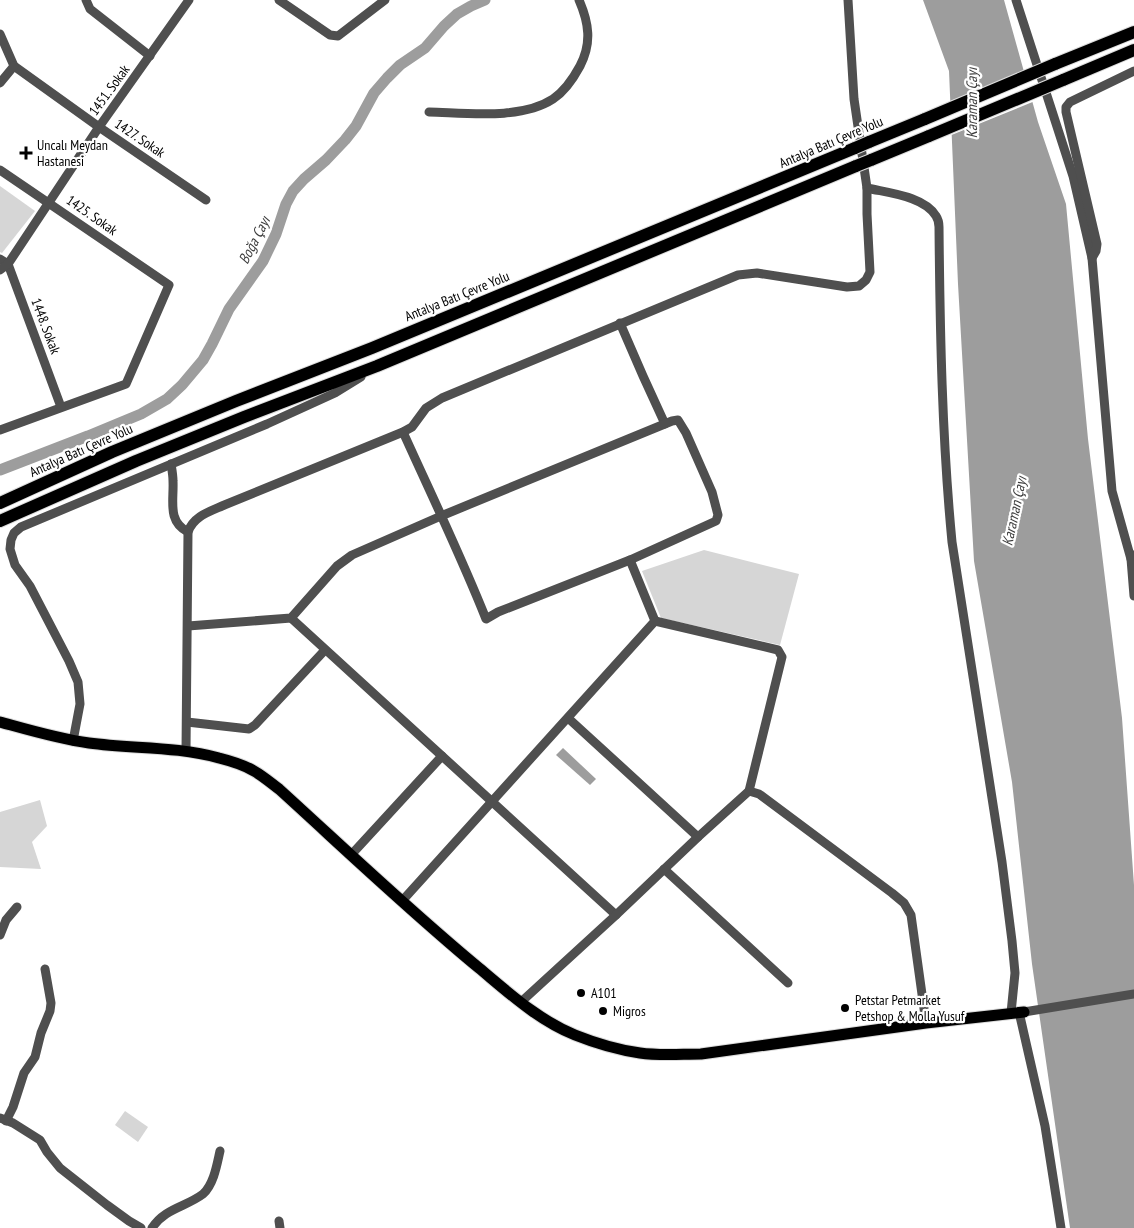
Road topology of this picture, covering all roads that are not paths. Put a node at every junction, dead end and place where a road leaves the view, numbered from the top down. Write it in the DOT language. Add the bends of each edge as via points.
graph roads {
  1 [pos="86,0"];
  2 [pos="189,0"];
  3 [pos="385,0"];
  4 [pos="579,0"];
  5 [pos="848,0"];
  6 [pos="1016,0"];
  7 [pos="282,1"];
  8 [pos="1134,32"];
  9 [pos="0,34"];
  10 [pos="1134,50"];
  11 [pos="150,56"];
  12 [pos="14,66"];
  13 [pos="1134,71"];
  14 [pos="0,83"];
  15 [pos="430,112"];
  16 [pos="99,127"];
  17 [pos="0,170"];
  18 [pos="867,188"];
  19 [pos="206,200"];
  20 [pos="48,202"];
  21 [pos="1092,258"];
  22 [pos="4,261"];
  23 [pos="0,270"];
  24 [pos="620,323"];
  25 [pos="377,366"];
  26 [pos="61,407"];
  27 [pos="665,424"];
  28 [pos="0,430"];
  29 [pos="403,432"];
  30 [pos="171,464"];
  31 [pos="0,503"];
  32 [pos="441,516"];
  33 [pos="0,521"];
  34 [pos="188,532"];
  35 [pos="1132,557"];
  36 [pos="630,560"];
  37 [pos="1134,596"];
  38 [pos="290,618"];
  39 [pos="656,621"];
  40 [pos="188,626"];
  41 [pos="325,650"];
  42 [pos="568,718"];
  43 [pos="0,722"];
  44 [pos="187,722"];
  45 [pos="73,741"];
  46 [pos="186,751"];
  47 [pos="442,756"];
  48 [pos="749,791"];
  49 [pos="492,802"];
  50 [pos="698,837"];
  51 [pos="352,855"];
  52 [pos="664,869"];
  53 [pos="402,901"];
  54 [pos="17,907"];
  55 [pos="616,915"];
  56 [pos="0,935"];
  57 [pos="46,969"];
  58 [pos="788,983"];
  59 [pos="1134,994"];
  60 [pos="521,1002"];
  61 [pos="1018,1012"];
  62 [pos="926,1023"];
  63 [pos="3,1119"];
  64 [pos="220,1151"];
  65 [pos="141,1228"];
  66 [pos="152,1228"];
  67 [pos="1061,1228"];
  1 -- 11 [label="street" via="90,9"];
  2 -- 11 [label="street, 1451. Sokak"];
  3 -- 7 [label="street" via="338,36 330,35"];
  4 -- 15 [label="street" via="588,29 587,44 576,74 555,98 527,110 503,113"];
  5 -- 18 [label="street" via="854,99"];
  6 -- 21 [label="street" via="1073,176"];
  8 -- 31 [label="highway, Antalya Batı Çevre Yolu, bridge" via="112,452"];
  9 -- 12 [label="street"];
  10 -- 25 [label="highway, bridge"];
  11 -- 16 [label="street, 1451. Sokak"];
  12 -- 14 [label="street"];
  12 -- 16 [label="street, 1427. Sokak"];
  13 -- 21 [label="street" via="1083,95 1066,107 1097,244"];
  16 -- 19 [label="street, 1427. Sokak"];
  16 -- 20 [label="street, 1451. Sokak"];
  17 -- 20 [label="street, 1425. Sokak"];
  18 -- 24 [label="street" via="870,272 859,286 757,273 738,275"];
  18 -- 61 [label="street" via="915,199 937,216 948,504 1002,862"];
  20 -- 22 [label="street, 1451. Sokak"];
  20 -- 26 [label="street, 1425. Sokak" via="168,285 126,384"];
  21 -- 35 [label="street" via="1112,491"];
  22 -- 23 [label="street, 1451. Sokak"];
  22 -- 26 [label="street, 1448. Sokak"];
  24 -- 27 [label="street"];
  24 -- 29 [label="street" via="442,398 426,408"];
  25 -- 30 [label="street" via="335,393"];
  25 -- 33 [label="highway" via="136,461"];
  26 -- 28 [label="street"];
  27 -- 32 [label="street"];
  27 -- 36 [label="street" via="678,420 686,433 712,492 718,515 716,521"];
  29 -- 32 [label="street"];
  29 -- 34 [label="street" via="204,514 193,522"];
  30 -- 34 [label="street" via="174,515 181,528"];
  30 -- 45 [label="street" via="21,526 11,540 15,564 30,586 78,682 80,704"];
  32 -- 36 [label="street" via="486,619"];
  32 -- 38 [label="street" via="352,555 337,566"];
  34 -- 40 [label="street"];
  35 -- 37 [label="street"];
  36 -- 39 [label="street"];
  38 -- 40 [label="street"];
  38 -- 41 [label="street"];
  39 -- 42 [label="street"];
  39 -- 48 [label="street" via="778,650 782,657"];
  40 -- 44 [label="street"];
  41 -- 44 [label="street" via="255,726"];
  41 -- 47 [label="street"];
  42 -- 49 [label="street"];
  42 -- 50 [label="street"];
  43 -- 45 [label="main road"];
  44 -- 46 [label="street"];
  45 -- 46 [label="main road"];
  46 -- 51 [label="main road" via="232,761 254,771 279,789"];
  47 -- 49 [label="street"];
  47 -- 51 [label="street"];
  48 -- 50 [label="street"];
  48 -- 62 [label="street" via="760,794 904,903 911,915"];
  49 -- 53 [label="street"];
  49 -- 55 [label="street"];
  50 -- 52 [label="street"];
  51 -- 53 [label="main road"];
  52 -- 55 [label="street"];
  52 -- 58 [label="street"];
  53 -- 60 [label="main road"];
  54 -- 56 [label="street" via="6,920"];
  55 -- 60 [label="street"];
  57 -- 63 [label="street" via="50,1011 35,1057 24,1073 13,1107"];
  59 -- 61 [label="street"];
  60 -- 62 [label="main road" via="574,1035 640,1053 667,1055 701,1054"];
  61 -- 62 [label="main road"];
  61 -- 67 [label="street" via="1045,1126"];
  63 -- 65 [label="street" via="40,1140 60,1168"];
  64 -- 66 [label="street" via="204,1193 171,1210"];
}
